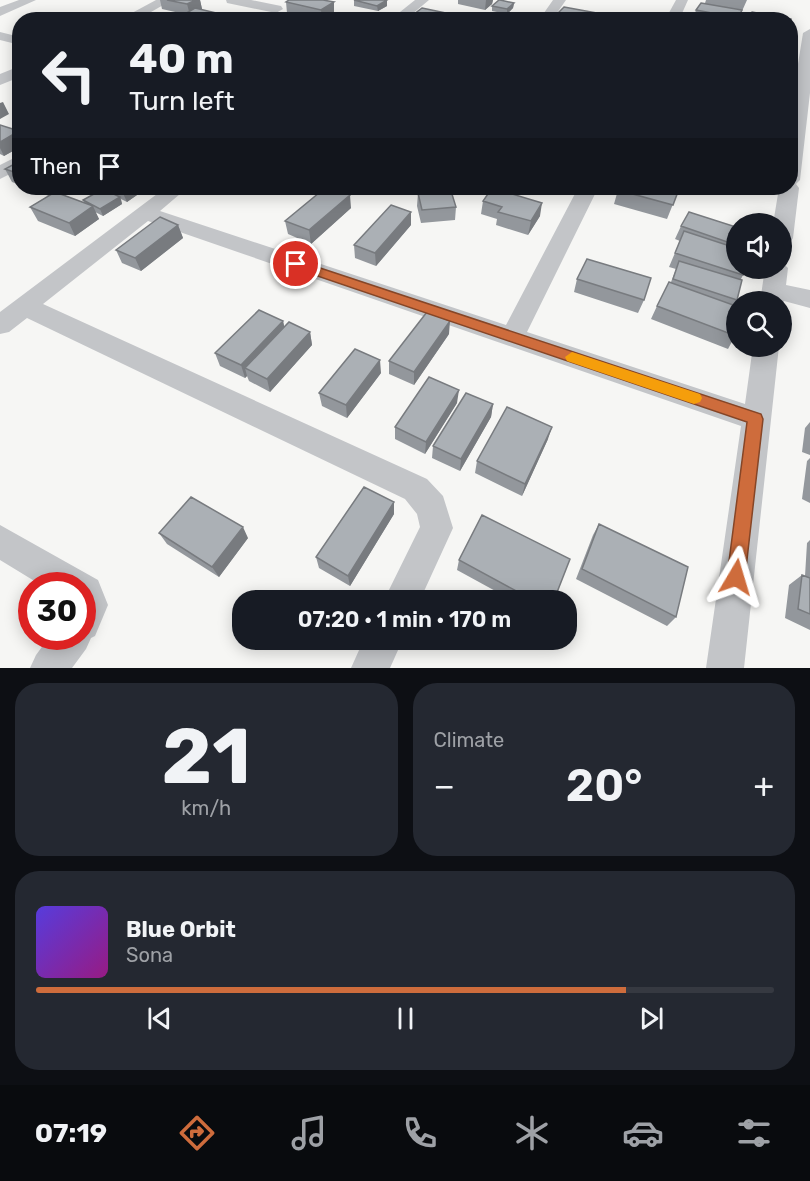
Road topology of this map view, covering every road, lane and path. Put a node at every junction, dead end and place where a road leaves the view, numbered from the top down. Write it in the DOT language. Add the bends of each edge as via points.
graph roads {
  1 [pos="30,0"];
  2 [pos="166,0"];
  3 [pos="232,0"];
  4 [pos="291,0"];
  5 [pos="423,0"];
  6 [pos="276,9"];
  7 [pos="0,12"];
  8 [pos="142,12"];
  9 [pos="271,12"];
  10 [pos="407,12"];
  11 [pos="810,33"];
  12 [pos="798,88"];
  13 [pos="168,195"];
  14 [pos="584,195"];
  15 [pos="792,195"];
  16 [pos="144,213"];
  17 [pos="788,213"];
  18 [pos="774,287"];
  19 [pos="810,299"];
  20 [pos="24,306"];
  21 [pos="0,325"];
  22 [pos="512,337"];
  23 [pos="763,357"];
  24 [pos="755,419"];
  25 [pos="0,541"];
  26 [pos="51,572"];
  27 [pos="407,590"];
  28 [pos="62,650"];
  29 [pos="379,650"];
  30 [pos="49,668"];
  31 [pos="370,668"];
  32 [pos="725,668"];
  1 -- 7 [label="street"];
  2 -- 8 [label="street"];
  3 -- 6 [label="street"];
  4 -- 6 [label="street"];
  5 -- 10 [label="street"];
  6 -- 9 [label="street"];
  11 -- 12 [label="street"];
  13 -- 16 [label="street"];
  14 -- 22 [label="street"];
  15 -- 17 [label="street"];
  16 -- 20 [label="street"];
  16 -- 22 [label="street"];
  18 -- 19 [label="street"];
  20 -- 21 [label="street"];
  20 -- 27 [label="street" via="416,489 432,507 437,528"];
  22 -- 24 [label="street"];
  23 -- 24 [label="street"];
  24 -- 32 [label="street"];
  25 -- 26 [label="street"];
  28 -- 30 [label="street"];
  29 -- 31 [label="street"];
}
